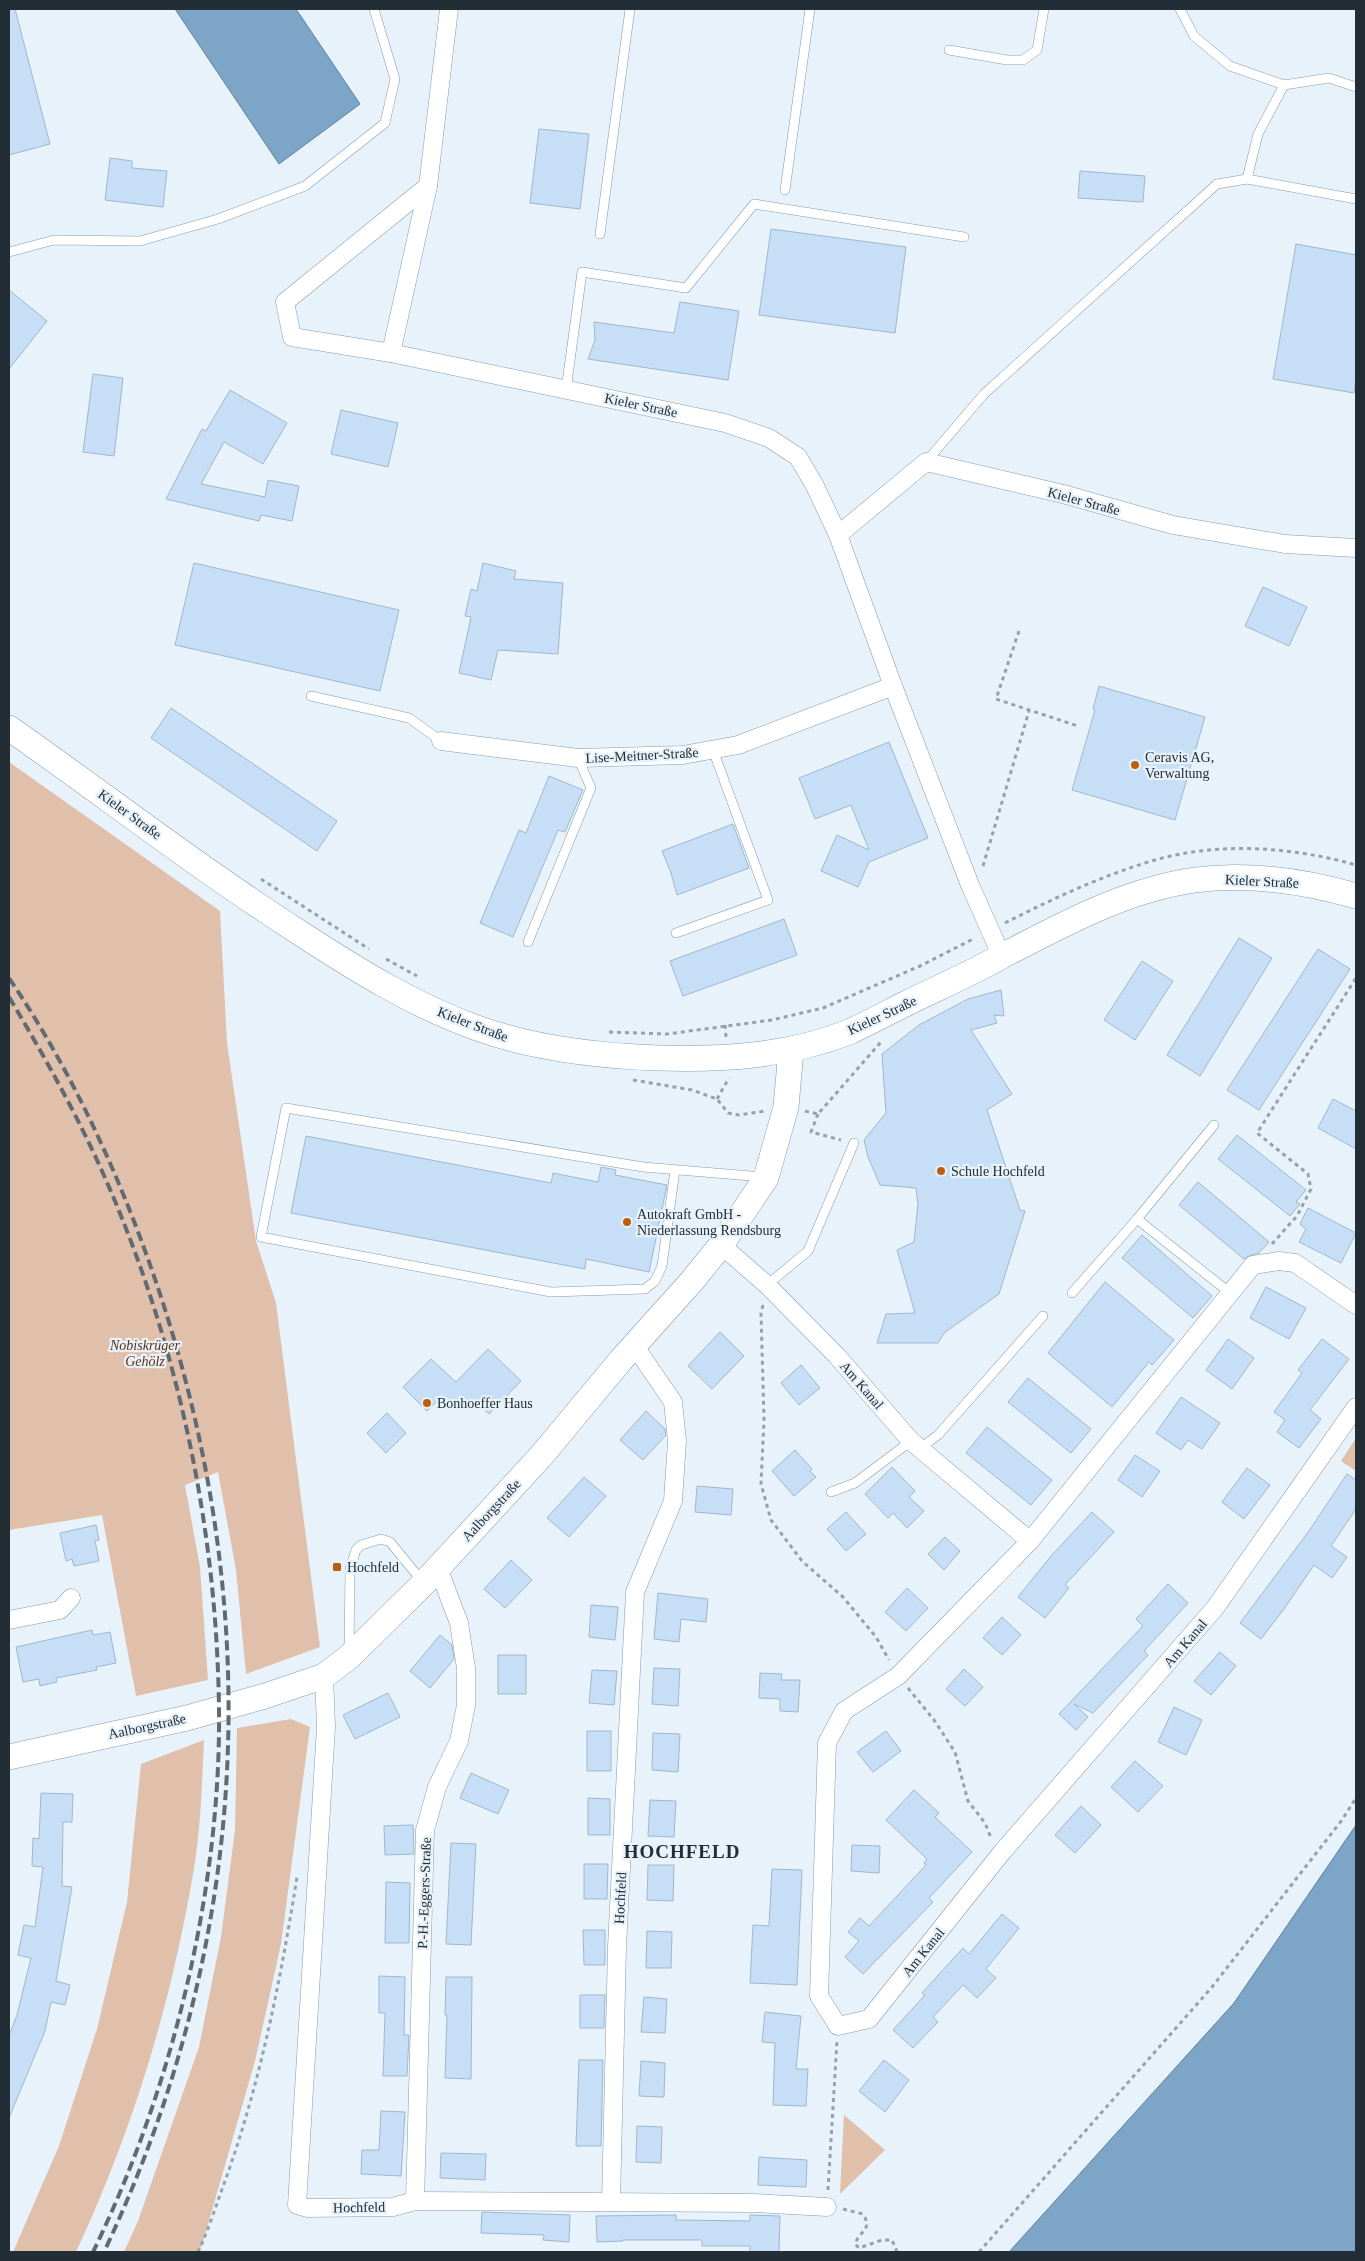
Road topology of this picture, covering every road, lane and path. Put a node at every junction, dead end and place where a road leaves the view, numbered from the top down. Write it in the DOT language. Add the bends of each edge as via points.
graph roads {
  1 [pos="374,9"];
  2 [pos="449,9"];
  3 [pos="630,9"];
  4 [pos="810,9"];
  5 [pos="1044,9"];
  6 [pos="1180,9"];
  7 [pos="949,50"];
  8 [pos="1284,86"];
  9 [pos="1356,87"];
  10 [pos="1247,179"];
  11 [pos="428,186"];
  12 [pos="785,190"];
  13 [pos="1356,199"];
  14 [pos="600,234"];
  15 [pos="964,236"];
  16 [pos="9,252"];
  17 [pos="391,353"];
  18 [pos="566,390"];
  19 [pos="926,462"];
  20 [pos="838,535"];
  21 [pos="1356,548"];
  22 [pos="1019,631"];
  23 [pos="893,686"];
  24 [pos="311,696"];
  25 [pos="1029,711"];
  26 [pos="1078,726"];
  27 [pos="9,728"];
  28 [pos="441,741"];
  29 [pos="713,750"];
  30 [pos="578,758"];
  31 [pos="1356,866"];
  32 [pos="256,876"];
  33 [pos="970,885"];
  34 [pos="1356,896"];
  35 [pos="990,931"];
  36 [pos="676,933"];
  37 [pos="528,942"];
  38 [pos="376,953"];
  39 [pos="1002,957"];
  40 [pos="384,958"];
  41 [pos="1356,978"];
  42 [pos="424,980"];
  43 [pos="603,1031"];
  44 [pos="884,1039"];
  45 [pos="791,1050"];
  46 [pos="629,1079"];
  47 [pos="786,1107"];
  48 [pos="818,1114"];
  49 [pos="1214,1125"];
  50 [pos="854,1143"];
  51 [pos="676,1170"];
  52 [pos="766,1178"];
  53 [pos="1137,1219"];
  54 [pos="721,1245"];
  55 [pos="1253,1265"];
  56 [pos="767,1285"];
  57 [pos="1072,1293"];
  58 [pos="1230,1293"];
  59 [pos="1356,1305"];
  60 [pos="1043,1316"];
  61 [pos="634,1345"];
  62 [pos="1356,1407"];
  63 [pos="915,1445"];
  64 [pos="831,1492"];
  65 [pos="1030,1541"];
  66 [pos="431,1575"];
  67 [pos="71,1598"];
  68 [pos="9,1620"];
  69 [pos="349,1657"];
  70 [pos="324,1676"];
  71 [pos="898,1676"];
  72 [pos="9,1756"];
  73 [pos="1356,1798"];
  74 [pos="1003,1851"];
  75 [pos="299,1869"];
  76 [pos="838,2026"];
  77 [pos="416,2201"];
  78 [pos="610,2202"];
  79 [pos="827,2207"];
  80 [pos="198,2252"];
  81 [pos="897,2252"];
  82 [pos="979,2252"];
  1 -- 16 [label="lane" via="395,79 385,123 304,186 218,219 140,241 54,240"];
  2 -- 11 [label="street"];
  3 -- 14 [label="lane"];
  4 -- 12 [label="lane"];
  5 -- 7 [label="lane" via="1037,50 1022,60"];
  6 -- 8 [label="lane" via="1194,36 1230,66"];
  8 -- 9 [label="lane" via="1329,78"];
  8 -- 10 [label="lane" via="1258,134"];
  10 -- 13 [label="lane"];
  10 -- 19 [label="lane" via="1217,184 984,394"];
  11 -- 17 [label="street"];
  11 -- 17 [label="street, Kieler Straße" via="286,302 292,337"];
  15 -- 18 [label="lane" via="754,204 686,288 582,272"];
  17 -- 18 [label="street, Kieler Straße"];
  18 -- 20 [label="street, Kieler Straße" via="725,423 769,438 798,458"];
  19 -- 20 [label="street"];
  19 -- 21 [label="street, Kieler Straße" via="1063,494 1173,525 1285,544"];
  20 -- 23 [label="street, Kieler Straße"];
  22 -- 25 [label="path" via="996,700"];
  23 -- 29 [label="street, Lise-Meitner-Straße" via="747,742"];
  23 -- 33 [label="street, Kieler Straße"];
  24 -- 28 [label="lane" via="409,718"];
  25 -- 26 [label="path"];
  25 -- 33 [label="path" via="980,874"];
  27 -- 45 [label="main road, Kieler Straße" via="244,897 362,973 399,994 476,1028 566,1050 614,1056 706,1060"];
  28 -- 30 [label="street, Lise-Meitner-Straße"];
  29 -- 30 [label="street, Lise-Meitner-Straße" via="683,755"];
  29 -- 36 [label="lane" via="768,900"];
  30 -- 37 [label="lane" via="591,788"];
  31 -- 35 [label="path" via="1288,851 1209,850 1146,862 1054,898"];
  32 -- 38 [label="path"];
  33 -- 35 [label="street, Kieler Straße"];
  34 -- 39 [label="main road, Kieler Straße" via="1283,879 1194,880 1096,909"];
  35 -- 39 [label="street, Kieler Straße"];
  35 -- 43 [label="path" via="823,1008 772,1020 666,1034"];
  39 -- 45 [label="main road, Kieler Straße" via="849,1032"];
  40 -- 42 [label="path"];
  41 -- 55 [label="path" via="1257,1133 1308,1174 1311,1189 1297,1216"];
  44 -- 48 [label="path"];
  45 -- 47 [label="main road, Aalborgstraße"];
  46 -- 47 [label="path" via="692,1090 717,1099 728,1113 739,1115"];
  47 -- 48 [label="path"];
  47 -- 52 [label="main road, Aalborgstraße"];
  48 -- 50 [label="path" via="811,1132"];
  49 -- 53 [label="lane"];
  50 -- 56 [label="lane" via="808,1252"];
  51 -- 51 [label="lane" via="286,1108 261,1237 551,1292 645,1289 655,1281 662,1266"];
  51 -- 52 [label="lane"];
  52 -- 54 [label="main road, Aalborgstraße"];
  53 -- 57 [label="lane"];
  53 -- 58 [label="lane"];
  54 -- 56 [label="street, Am Kanal"];
  54 -- 61 [label="main road, Aalborgstraße"];
  55 -- 58 [label="street"];
  55 -- 59 [label="street" via="1279,1260 1295,1262"];
  56 -- 63 [label="street, Am Kanal" via="836,1355"];
  56 -- 71 [label="path" via="761,1313 764,1420 761,1484 771,1520 802,1561 842,1597 876,1637"];
  58 -- 65 [label="street"];
  60 -- 63 [label="lane" via="938,1435"];
  61 -- 66 [label="main road, Aalborgstraße" via="542,1455"];
  61 -- 78 [label="street, Hochfeld" via="673,1402 677,1441 673,1501 635,1592 617,1947"];
  62 -- 74 [label="street, Am Kanal" via="1215,1608"];
  63 -- 64 [label="lane" via="855,1483"];
  63 -- 65 [label="street, Am Kanal"];
  65 -- 71 [label="street"];
  66 -- 69 [label="main road, Aalborgstraße"];
  66 -- 69 [label="lane" via="390,1542 381,1539 361,1544 350,1569"];
  66 -- 77 [label="street, P.-H.-Eggers-Straße" via="459,1623 466,1668 466,1705 459,1741 438,1787 425,1830"];
  67 -- 68 [label="street" via="60,1610"];
  69 -- 70 [label="main road, Aalborgstraße"];
  70 -- 72 [label="main road, Aalborgstraße" via="187,1718"];
  70 -- 77 [label="street, Hochfeld" via="326,1727 297,2205 307,2208 394,2207"];
  71 -- 74 [label="path" via="955,1752 968,1801 985,1823 992,1841"];
  71 -- 76 [label="street" via="844,1711 827,1743 819,1996"];
  73 -- 82 [label="path" via="1212,1987"];
  74 -- 76 [label="street, Am Kanal" via="869,2019"];
  75 -- 80 [label="path" via="262,2063 236,2152"];
  76 -- 79 [label="path"];
  77 -- 78 [label="street, Hochfeld"];
  78 -- 79 [label="street, Hochfeld"];
  79 -- 81 [label="path" via="863,2214 867,2225 857,2240 859,2248 887,2239 892,2240"];
}
